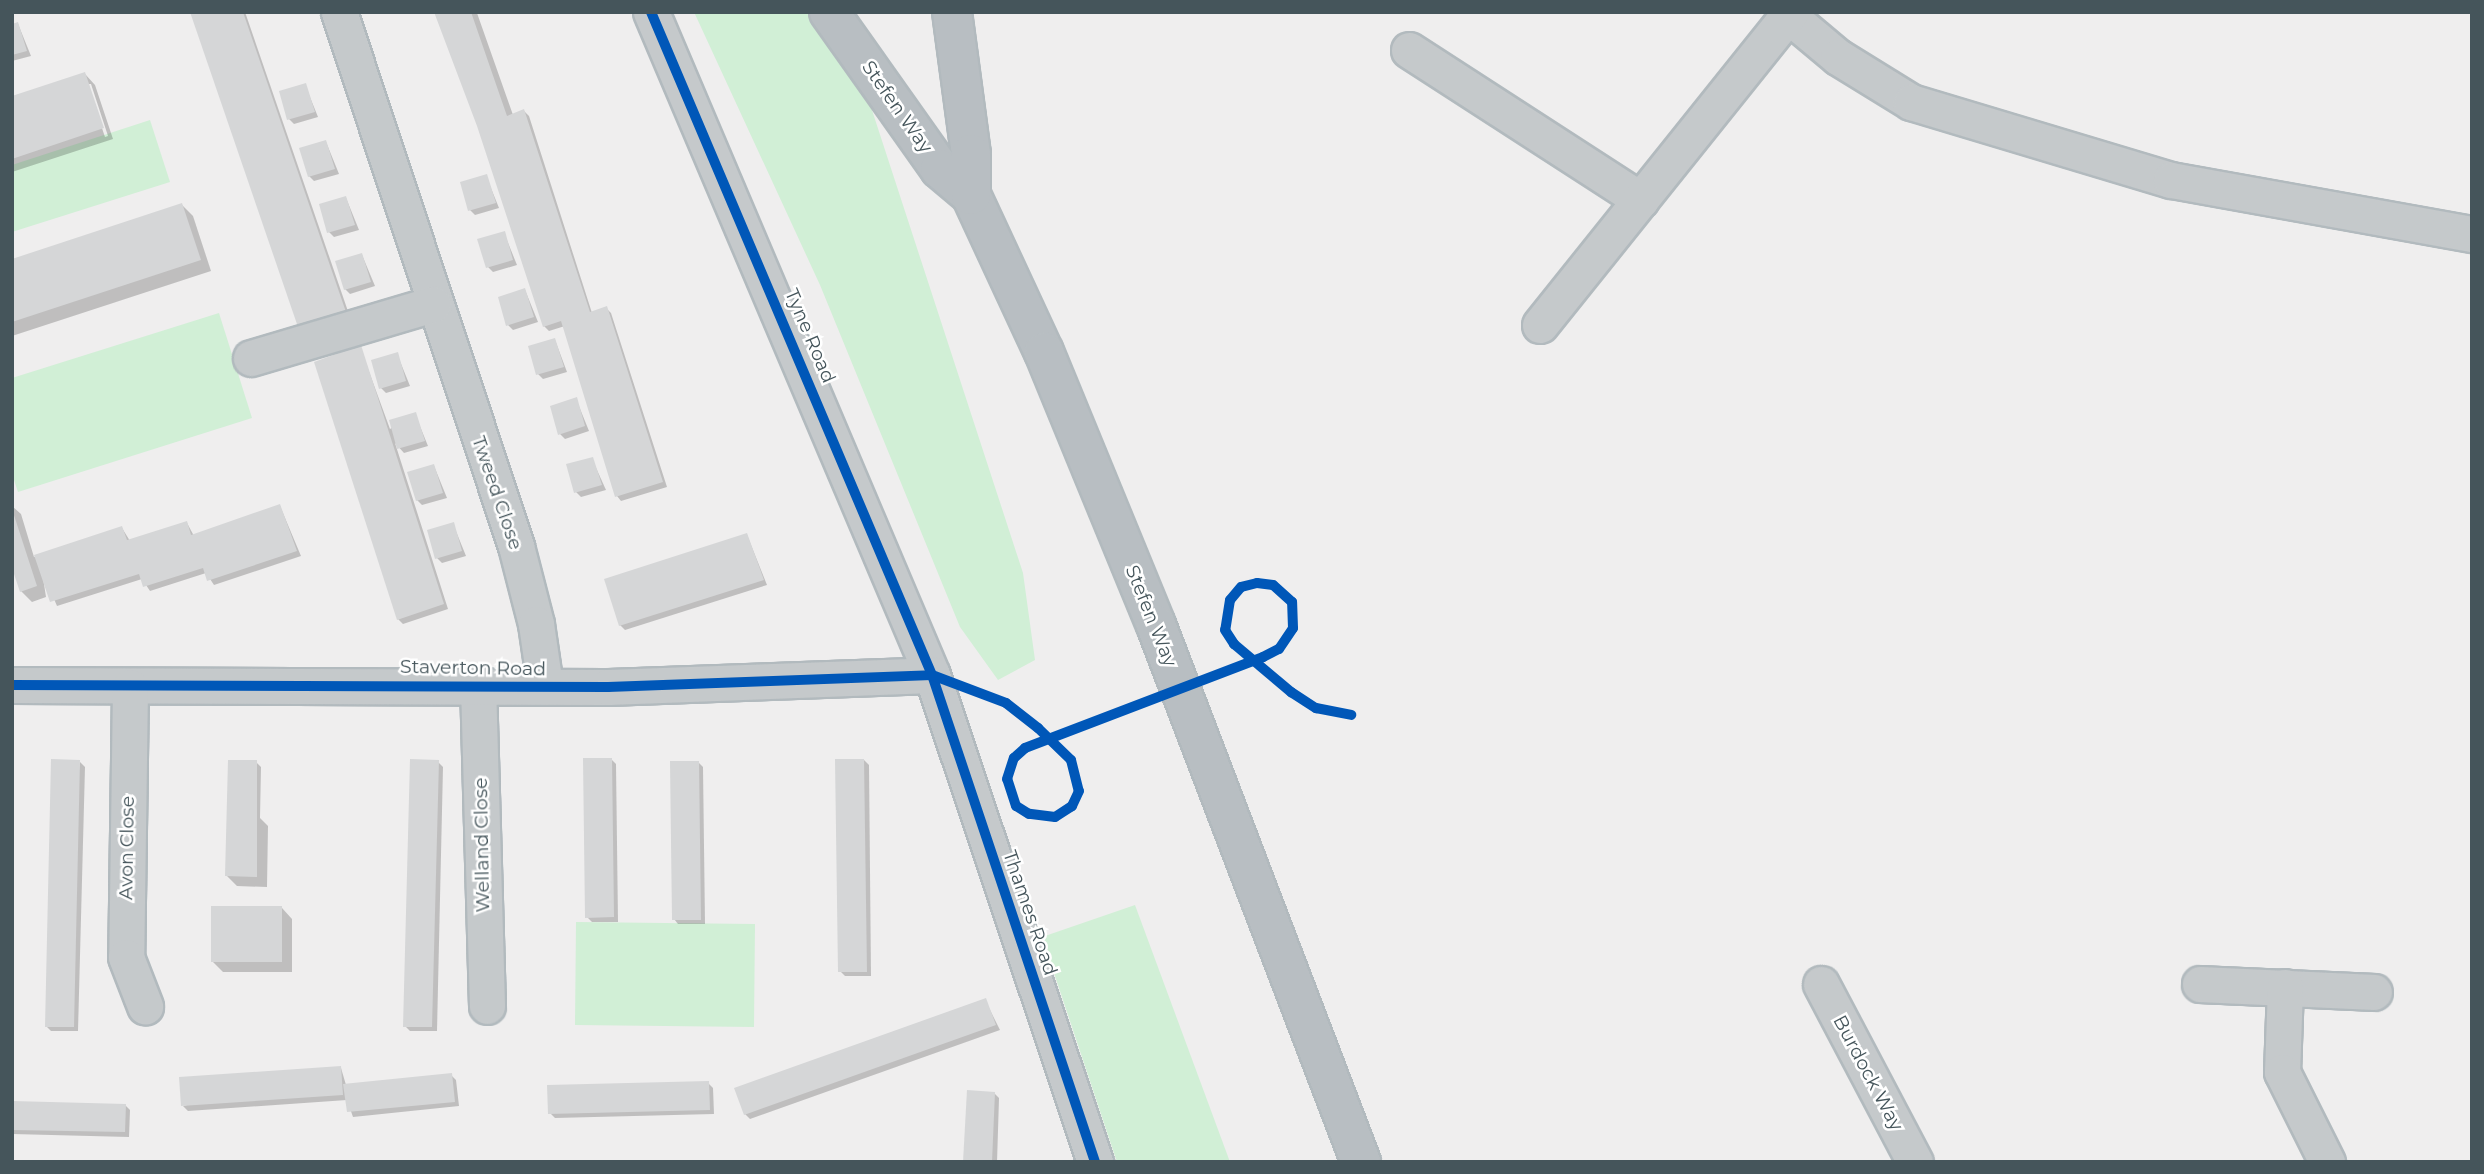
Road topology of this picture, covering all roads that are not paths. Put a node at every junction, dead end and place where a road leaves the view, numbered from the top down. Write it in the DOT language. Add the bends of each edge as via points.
graph roads {
  1 [pos="339,12"];
  2 [pos="651,12"];
  3 [pos="830,12"];
  4 [pos="952,12"];
  5 [pos="1790,14"];
  6 [pos="1409,50"];
  7 [pos="971,195"];
  8 [pos="1641,200"];
  9 [pos="2472,234"];
  10 [pos="433,304"];
  11 [pos="1540,325"];
  12 [pos="251,358"];
  13 [pos="932,675"];
  14 [pos="478,684"];
  15 [pos="12,685"];
  16 [pos="130,687"];
  17 [pos="545,687"];
  18 [pos="1821,984"];
  19 [pos="2200,984"];
  20 [pos="2285,987"];
  21 [pos="2374,992"];
  22 [pos="145,1006"];
  23 [pos="486,1006"];
  24 [pos="1095,1162"];
  25 [pos="1361,1162"];
  26 [pos="1915,1162"];
  27 [pos="2327,1162"];
  1 -- 10 [label="street, Tweed Close"];
  2 -- 13 [label="street, Tyne Road"];
  3 -- 7 [label="highway, Stefen Way" via="940,169"];
  4 -- 7 [label="highway, Stefen Way" via="971,154"];
  5 -- 8 [label="street"];
  5 -- 9 [label="street" via="1838,57 1911,102 2171,180"];
  6 -- 8 [label="street"];
  7 -- 25 [label="highway, Stefen Way" via="1044,352 1156,625"];
  8 -- 11 [label="street"];
  10 -- 12 [label="street"];
  10 -- 17 [label="street, Tweed Close" via="516,545 536,624"];
  13 -- 17 [label="street, Staverton Road"];
  13 -- 24 [label="street, Thames Road"];
  14 -- 16 [label="street, Staverton Road"];
  14 -- 17 [label="street, Staverton Road"];
  14 -- 23 [label="street, Welland Close"];
  15 -- 16 [label="street, Staverton Road"];
  16 -- 22 [label="street, Avon Close" via="126,957"];
  18 -- 26 [label="street, Burdock Way"];
  19 -- 20 [label="street"];
  20 -- 21 [label="street"];
  20 -- 27 [label="street" via="2282,1072"];
}
